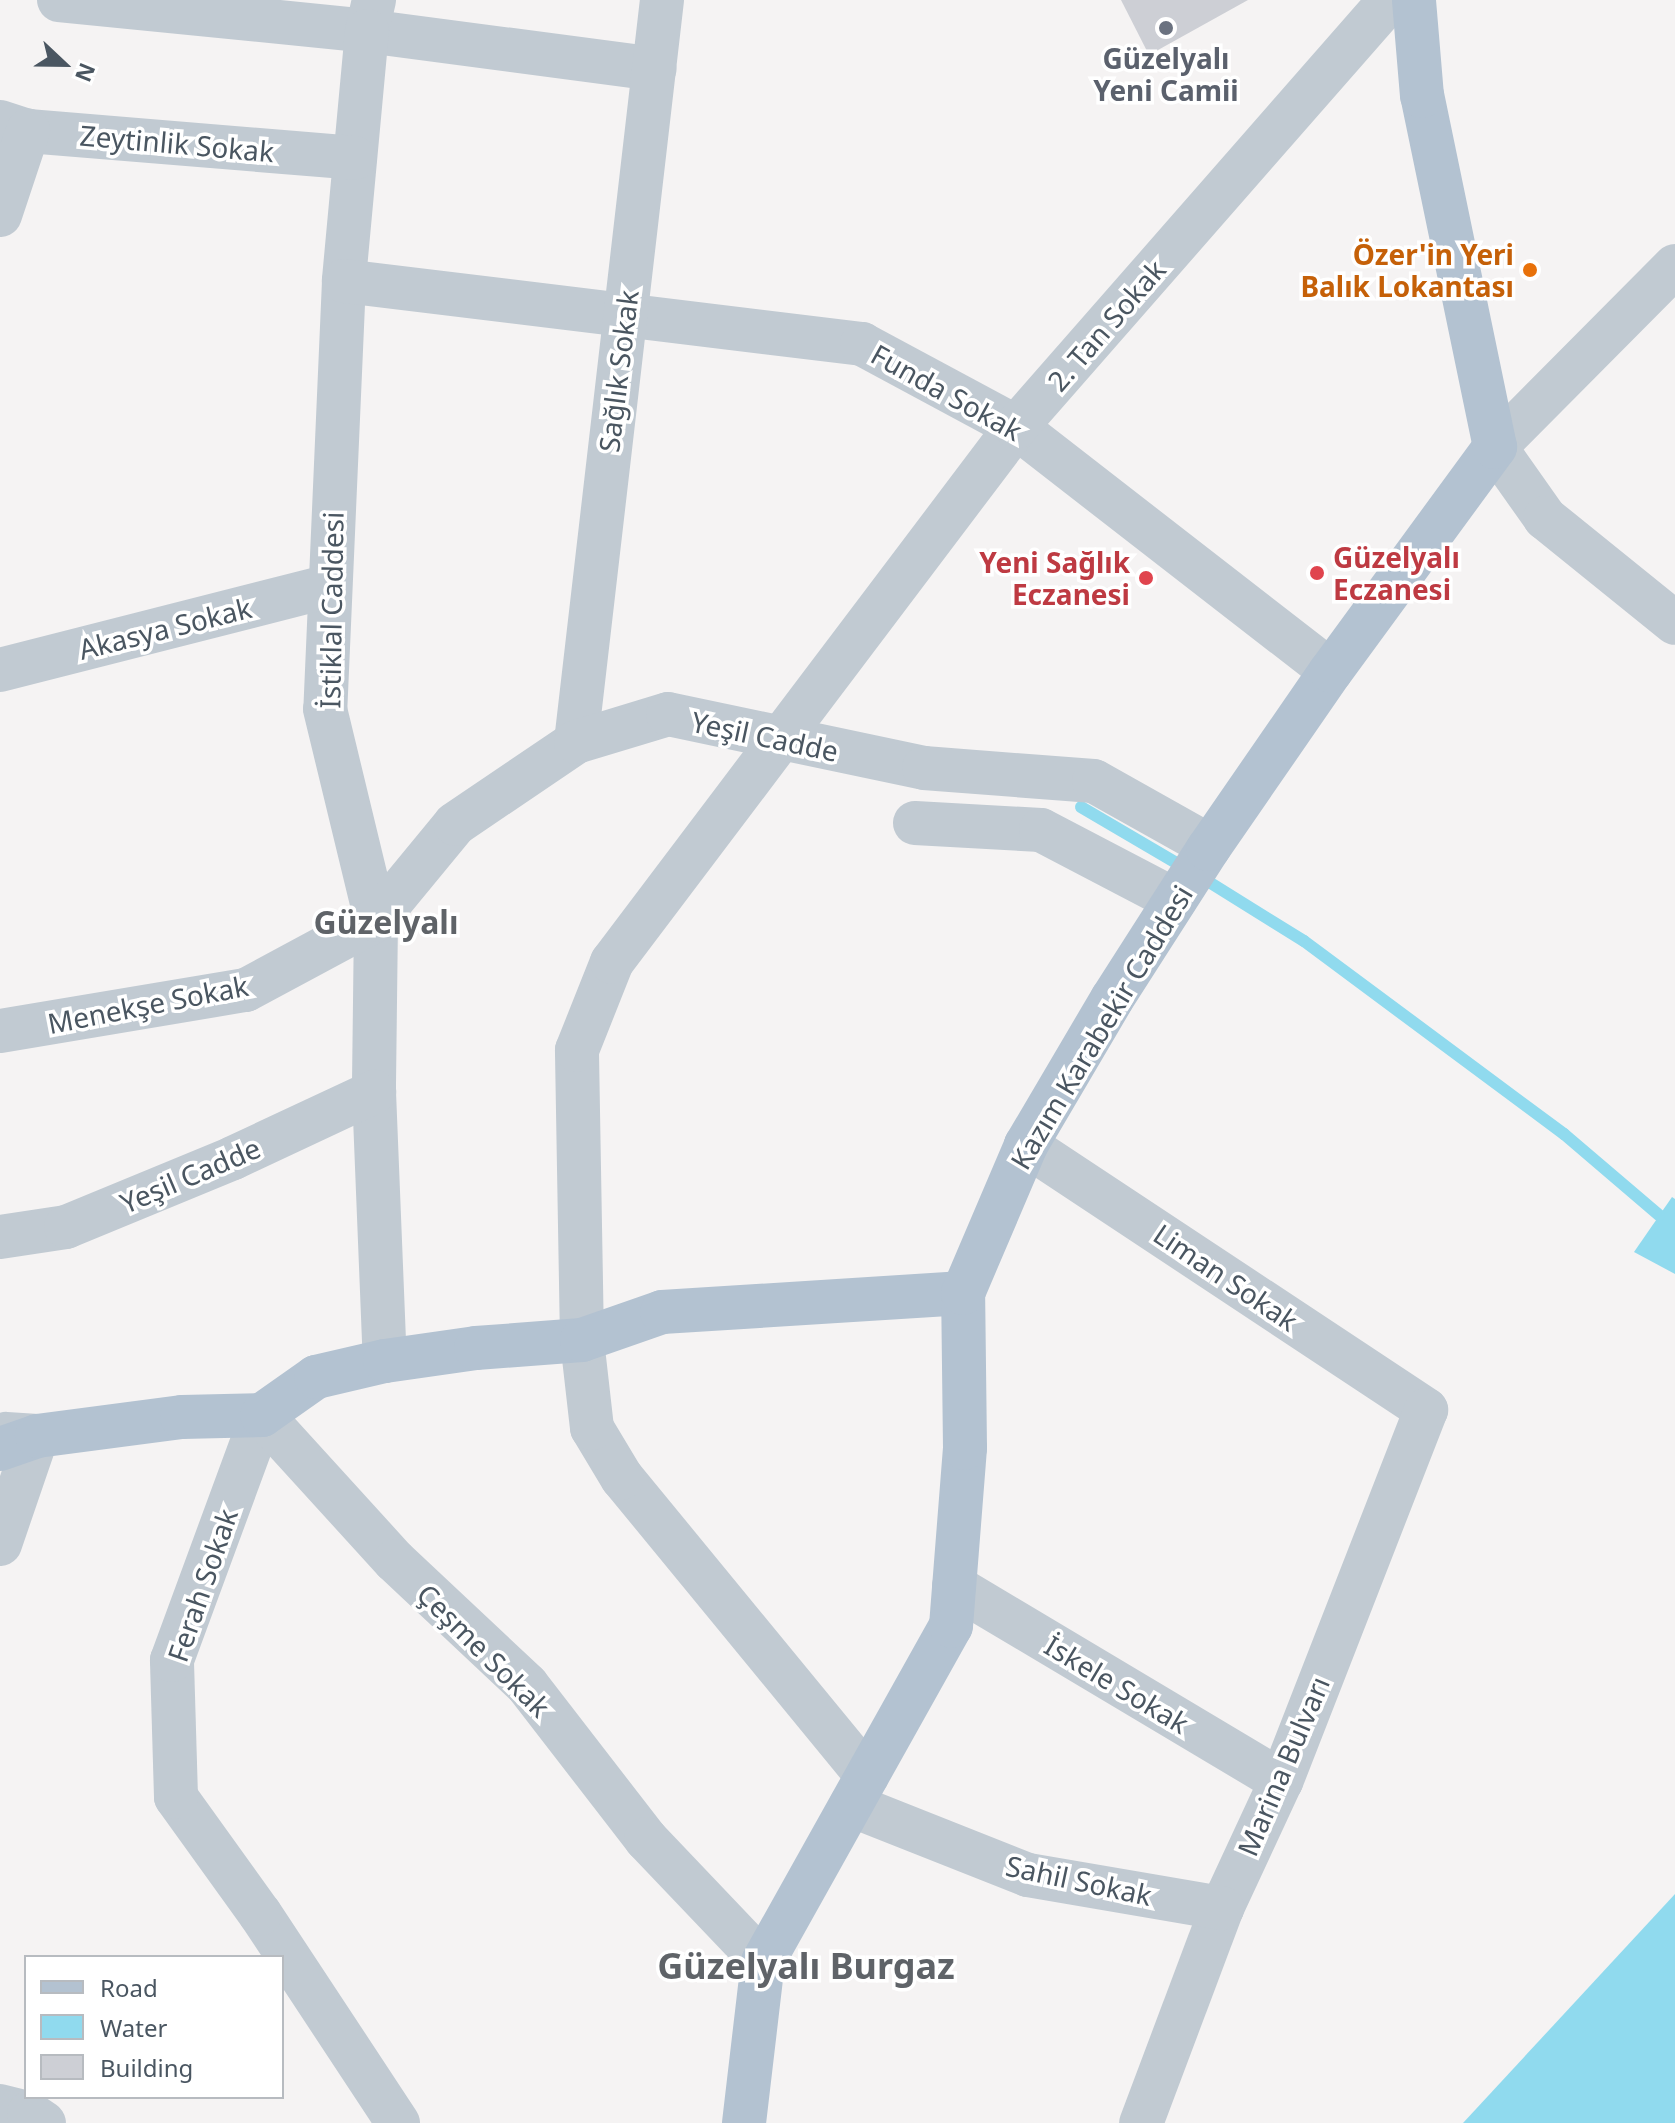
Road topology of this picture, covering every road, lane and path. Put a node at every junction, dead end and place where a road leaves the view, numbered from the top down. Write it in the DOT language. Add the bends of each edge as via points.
graph roads {
  1 [pos="59,0"];
  2 [pos="662,0"];
  3 [pos="1390,0"];
  4 [pos="1414,0"];
  5 [pos="126,3"];
  6 [pos="370,15"];
  7 [pos="654,69"];
  8 [pos="14,126"];
  9 [pos="355,158"];
  10 [pos="0,215"];
  11 [pos="1675,266"];
  12 [pos="344,281"];
  13 [pos="624,315"];
  14 [pos="1016,427"];
  15 [pos="1495,447"];
  16 [pos="329,586"];
  17 [pos="1675,623"];
  18 [pos="0,670"];
  19 [pos="1331,671"];
  20 [pos="780,740"];
  21 [pos="576,742"];
  22 [pos="915,823"];
  23 [pos="1209,847"];
  24 [pos="1176,898"];
  25 [pos="376,920"];
  26 [pos="0,1031"];
  27 [pos="374,1092"];
  28 [pos="1026,1145"];
  29 [pos="0,1237"];
  30 [pos="963,1293"];
  31 [pos="582,1340"];
  32 [pos="385,1361"];
  33 [pos="1426,1410"];
  34 [pos="262,1415"];
  35 [pos="12,1440"];
  36 [pos="0,1544"];
  37 [pos="954,1586"];
  38 [pos="1281,1781"];
  39 [pos="859,1790"];
  40 [pos="1222,1908"];
  41 [pos="763,1962"];
  42 [pos="0,2106"];
  43 [pos="44,2123"];
  44 [pos="398,2123"];
  45 [pos="744,2123"];
  46 [pos="1141,2123"];
  1 -- 5 [label="street"];
  2 -- 7 [label="street, Sağlık Sokak"];
  3 -- 14 [label="street, 2. Tan Sokak"];
  4 -- 15 [label="main road" via="1422,96"];
  5 -- 6 [label="street"];
  6 -- 7 [label="street"];
  6 -- 9 [label="street, İstiklal Caddesi"];
  7 -- 13 [label="street, Sağlık Sokak"];
  8 -- 9 [label="street, Zeytinlik Sokak"];
  8 -- 10 [label="street"];
  9 -- 12 [label="street, İstiklal Caddesi"];
  11 -- 15 [label="street"];
  12 -- 13 [label="street, Funda Sokak"];
  12 -- 16 [label="street, İstiklal Caddesi"];
  13 -- 14 [label="street, Funda Sokak" via="862,344"];
  13 -- 21 [label="street, Sağlık Sokak"];
  14 -- 19 [label="street, Funda Sokak"];
  14 -- 20 [label="street, 2. Tan Sokak"];
  15 -- 17 [label="street" via="1545,518"];
  15 -- 19 [label="main road, Kazım Karabekir Caddesi"];
  16 -- 18 [label="street, Akasya Sokak"];
  16 -- 25 [label="street, İstiklal Caddesi" via="325,709"];
  19 -- 23 [label="main road, Kazım Karabekir Caddesi"];
  20 -- 21 [label="street, Yeşil Cadde" via="668,714"];
  20 -- 23 [label="street, Yeşil Cadde" via="924,768 1094,781"];
  20 -- 31 [label="street, 2. Tan Sokak" via="612,962 577,1050"];
  21 -- 25 [label="street, Yeşil Cadde" via="455,824"];
  22 -- 24 [label="street" via="1041,830"];
  23 -- 24 [label="main road, Kazım Karabekir Caddesi"];
  24 -- 28 [label="main road, Kazım Karabekir Caddesi"];
  25 -- 26 [label="street, Menekşe Sokak" via="246,990"];
  25 -- 27 [label="street, İstiklal Caddesi"];
  27 -- 29 [label="street, Yeşil Cadde" via="66,1227"];
  27 -- 32 [label="street, İstiklal Caddesi"];
  28 -- 30 [label="main road, Kazım Karabekir Caddesi"];
  28 -- 33 [label="street, Liman Sokak"];
  30 -- 31 [label="main road" via="662,1312"];
  30 -- 37 [label="main road, Kazım Karabekir Caddesi" via="965,1448"];
  31 -- 32 [label="main road"];
  31 -- 39 [label="street, 2. Tan Sokak" via="592,1428 622,1478"];
  32 -- 34 [label="main road" via="316,1377"];
  33 -- 38 [label="street, Marina Bulvarı"];
  34 -- 35 [label="main road" via="182,1417"];
  34 -- 41 [label="street, Çeşme Sokak" via="395,1561 527,1685 646,1839"];
  34 -- 44 [label="street, Ferah Sokak" via="172,1660 176,1797"];
  35 -- 36 [label="street"];
  37 -- 38 [label="street, İskele Sokak"];
  37 -- 39 [label="main road, Kazım Karabekir Caddesi" via="951,1626"];
  38 -- 40 [label="street, Marina Bulvarı"];
  39 -- 40 [label="street, Sahil Sokak" via="1028,1875"];
  39 -- 41 [label="main road, Kazım Karabekir Caddesi"];
  40 -- 46 [label="street, Marina Bulvarı"];
  41 -- 45 [label="main road, Kazım Karabekir Caddesi"];
  42 -- 43 [label="street"];
}
